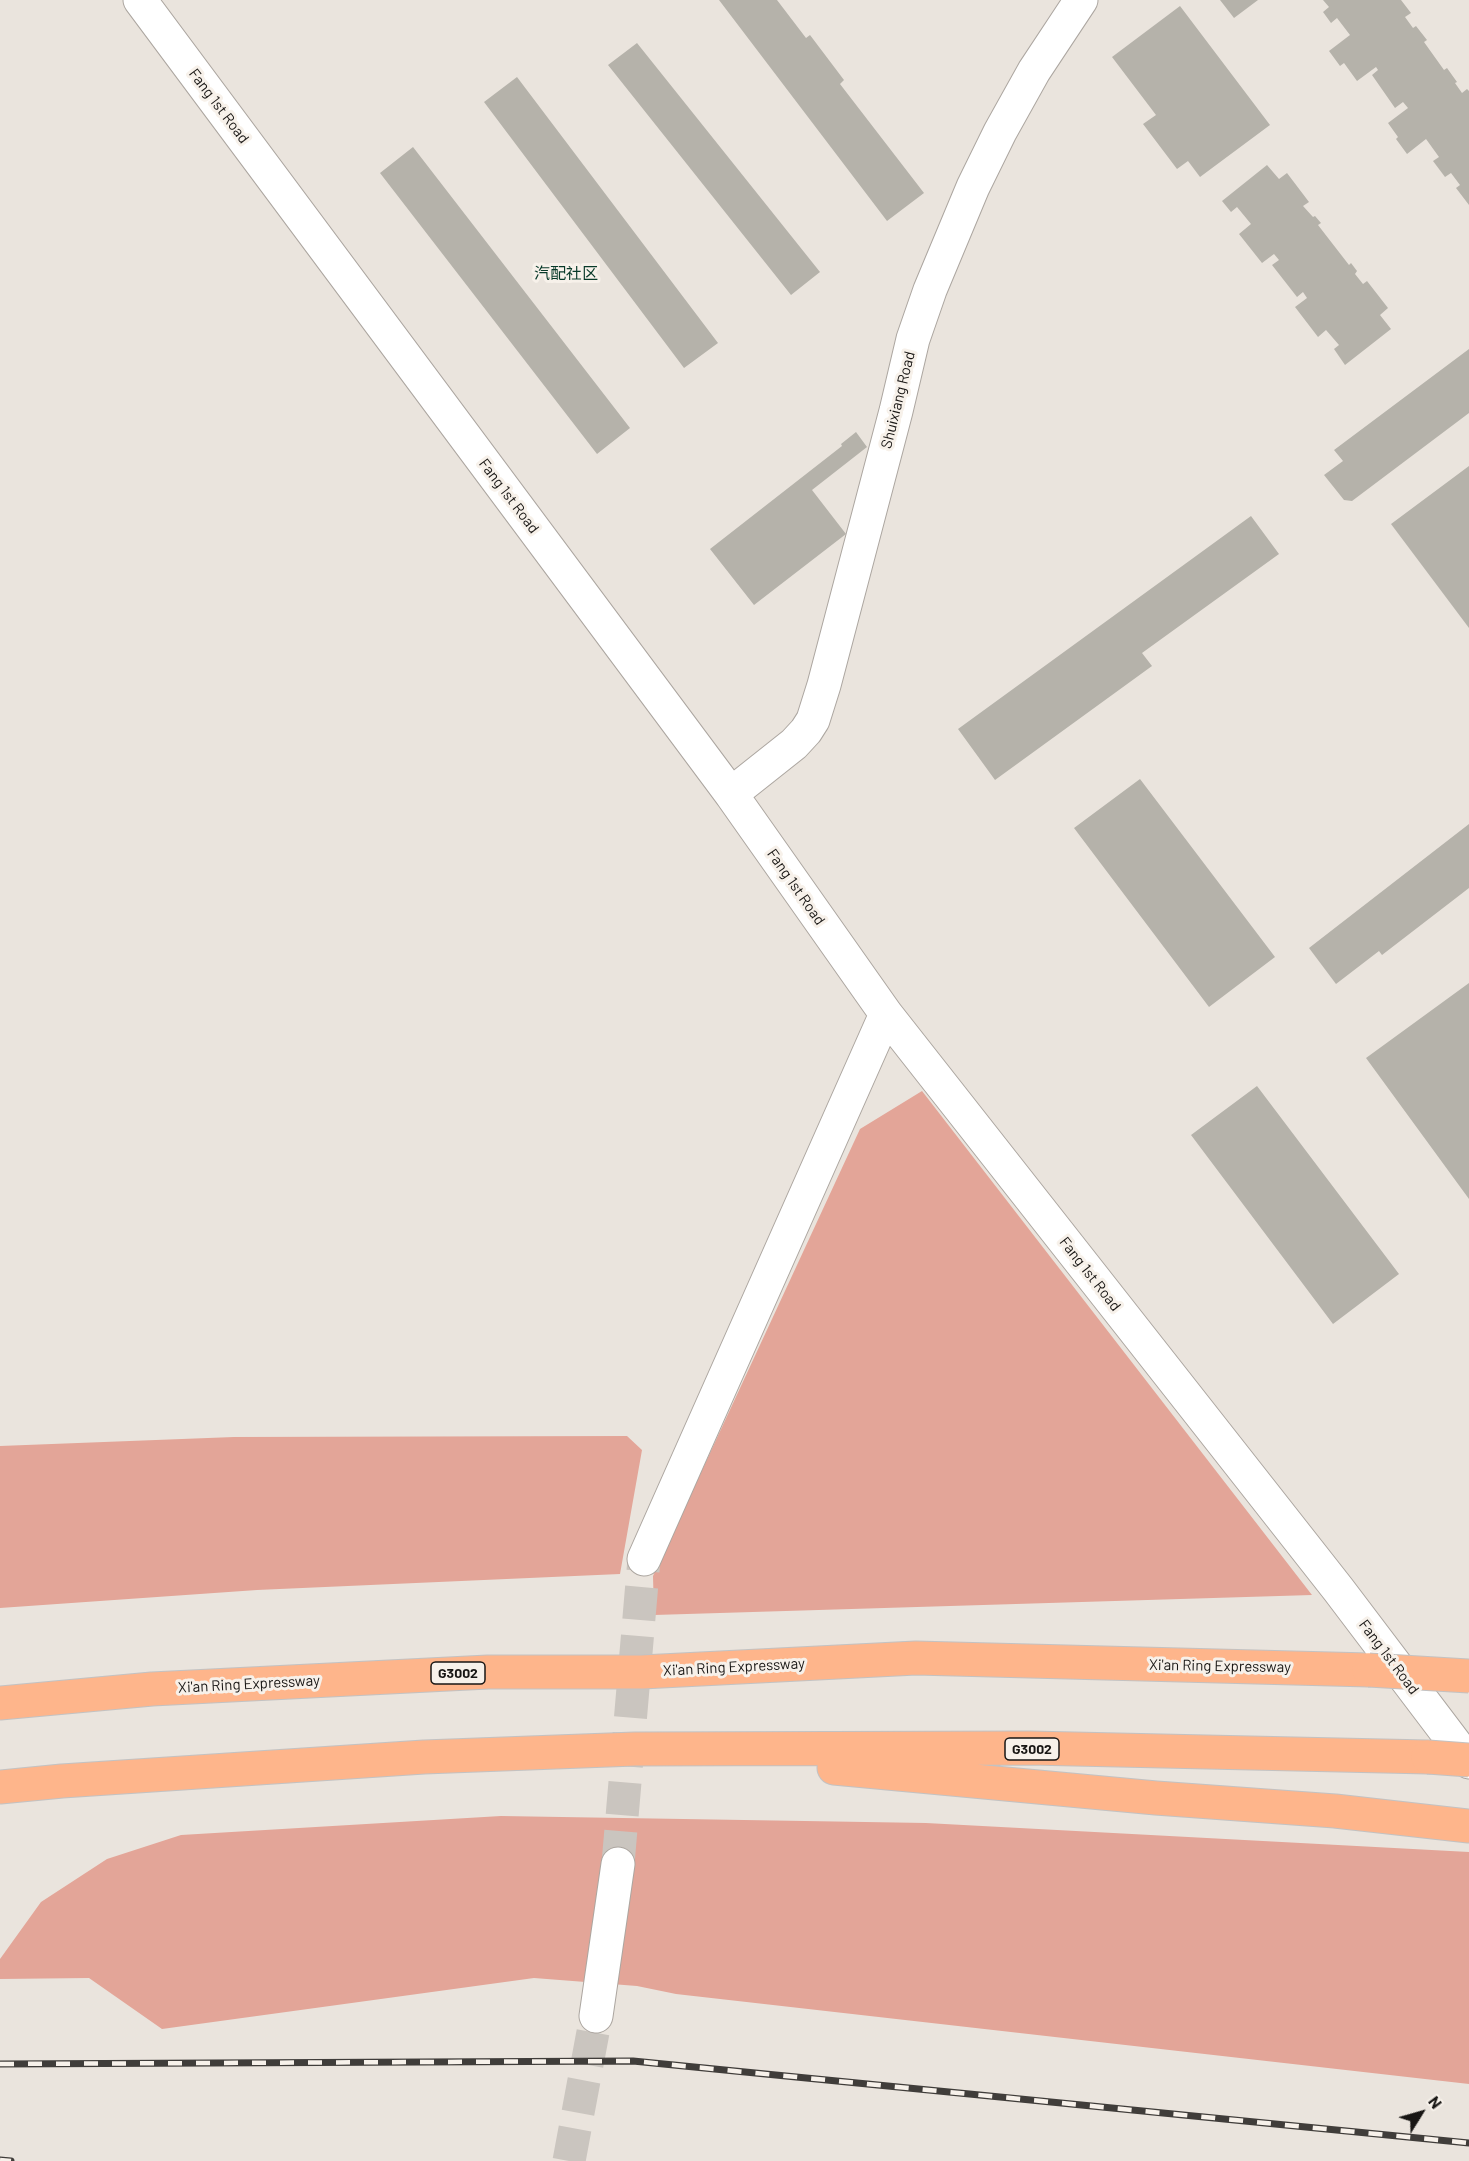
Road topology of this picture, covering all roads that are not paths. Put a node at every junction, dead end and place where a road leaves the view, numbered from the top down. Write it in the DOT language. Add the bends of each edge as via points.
graph roads {
  1 [pos="140,0"];
  2 [pos="1081,0"];
  3 [pos="731,794"];
  4 [pos="886,1014"];
  5 [pos="644,1559"];
  6 [pos="1469,1676"];
  7 [pos="0,1703"];
  8 [pos="635,1749"];
  9 [pos="1469,1761"];
  10 [pos="0,1787"];
  11 [pos="1469,1826"];
  12 [pos="618,1864"];
  13 [pos="596,2016"];
  1 -- 3 [label="street, Fang 1st Road"];
  2 -- 3 [label="street, Shuixiang Road" via="1000,132 930,290 913,339 813,720 794,744"];
  3 -- 4 [label="street, Fang 1st Road"];
  4 -- 5 [label="street"];
  4 -- 9 [label="street, Fang 1st Road"];
  6 -- 7 [label="highway, Xi'an Ring Expressway / G3002, bridge" via="916,1658 642,1672 441,1674 152,1689"];
  8 -- 9 [label="highway, G3002, bridge" via="1030,1749"];
  8 -- 10 [label="highway, G3002" via="423,1757"];
  8 -- 11 [label="highway"];
  12 -- 13 [label="street"];
}
